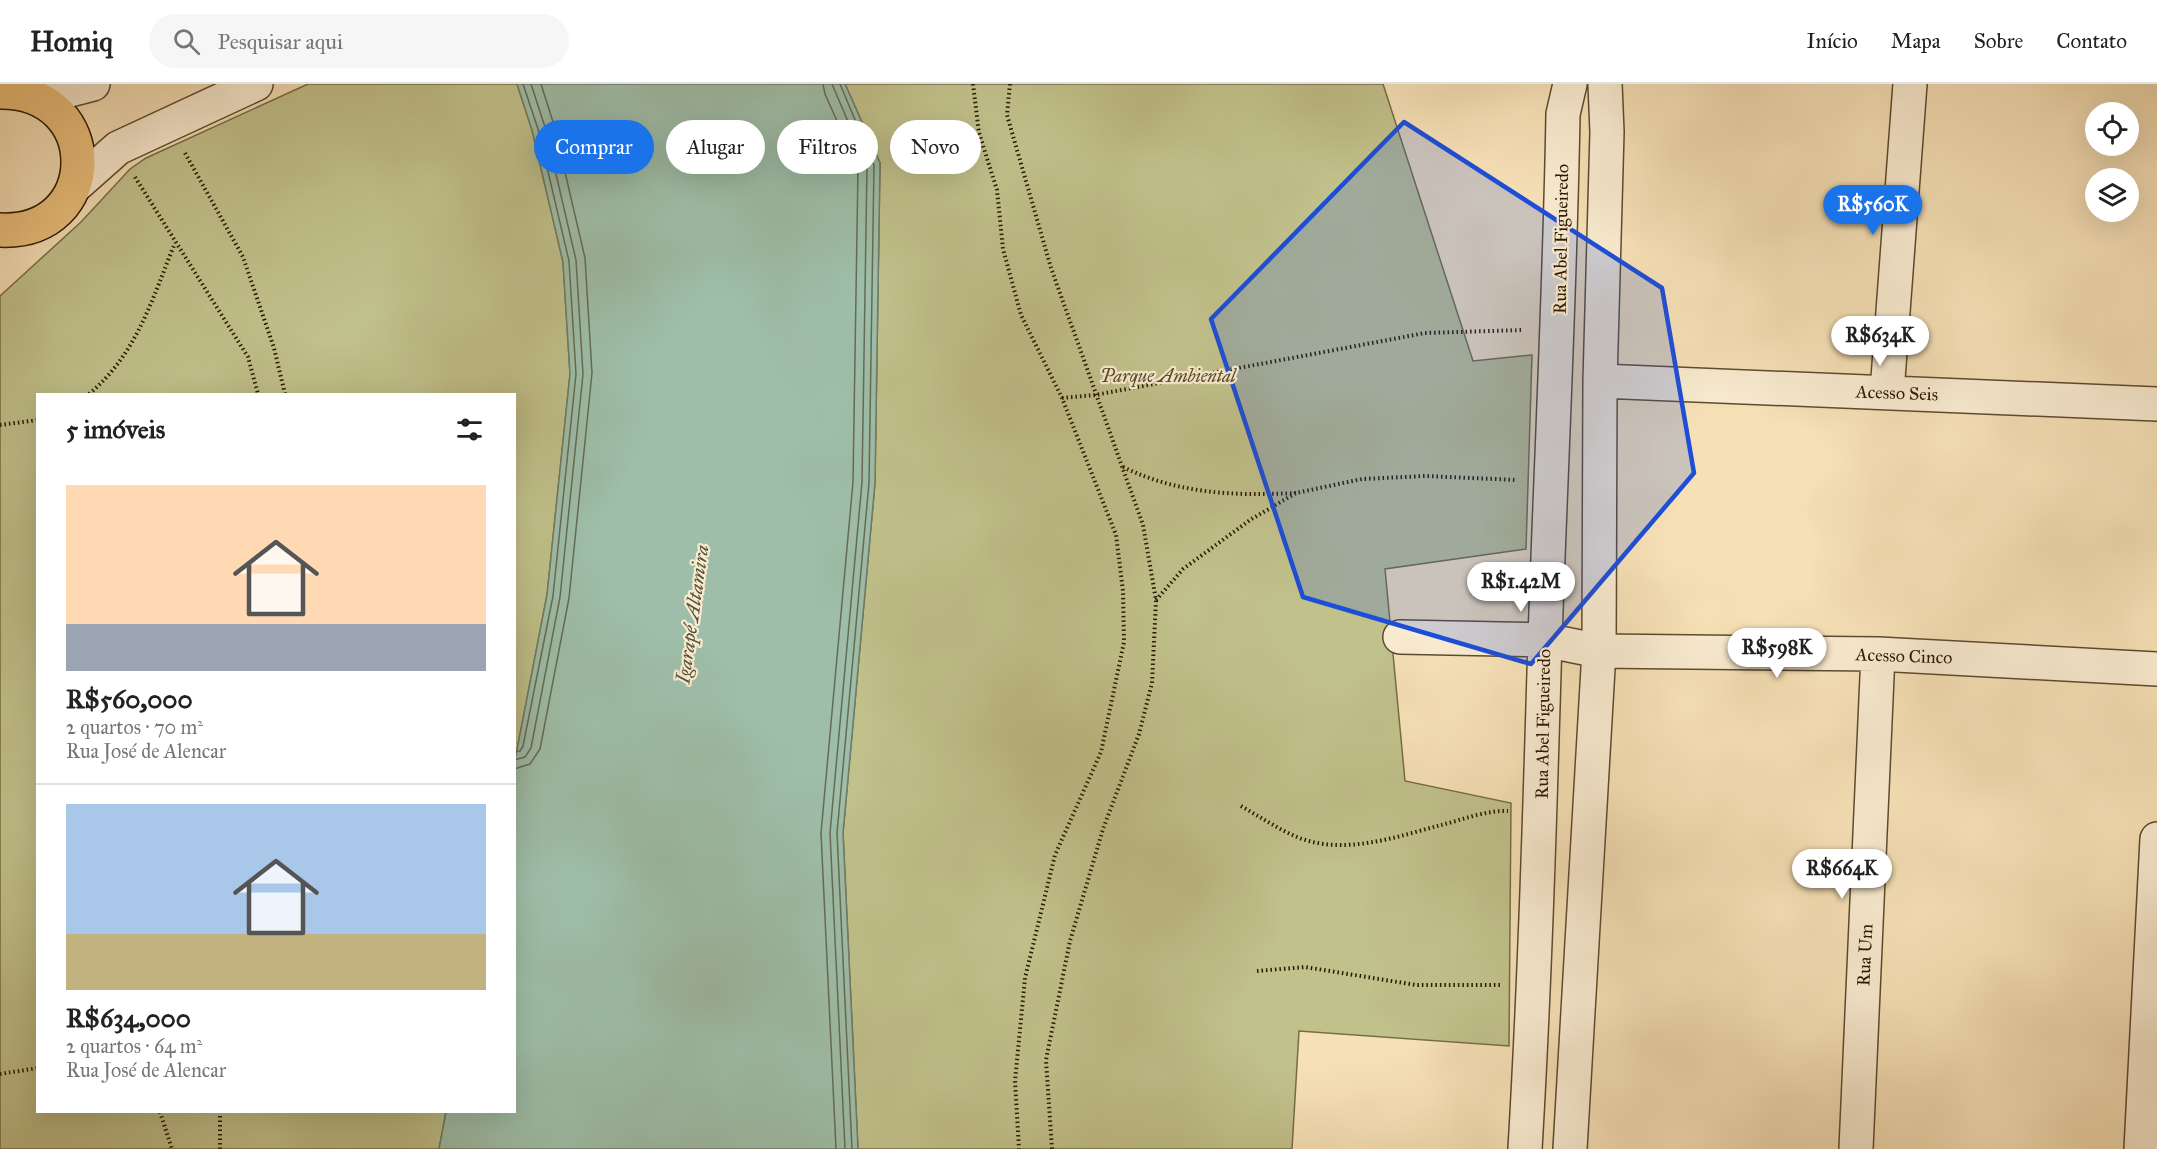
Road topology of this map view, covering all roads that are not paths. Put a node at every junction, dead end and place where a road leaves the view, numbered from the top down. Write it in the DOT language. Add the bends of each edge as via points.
graph roads {
  1 [pos="93,84"];
  2 [pos="256,84"];
  3 [pos="1570,84"];
  4 [pos="1605,84"];
  5 [pos="1910,84"];
  6 [pos="18,91"];
  7 [pos="74,187"];
  8 [pos="16,228"];
  9 [pos="0,254"];
  10 [pos="1600,381"];
  11 [pos="1887,392"];
  12 [pos="2157,404"];
  13 [pos="1400,637"];
  14 [pos="1545,640"];
  15 [pos="1599,651"];
  16 [pos="1878,654"];
  17 [pos="2157,669"];
  18 [pos="2157,839"];
  19 [pos="2151,1054"];
  20 [pos="1525,1149"];
  21 [pos="1570,1149"];
  22 [pos="1856,1149"];
  23 [pos="2141,1149"];
  1 -- 6 [label="street"];
  2 -- 7 [label="street" via="118,147"];
  3 -- 14 [label="street, Rua Abel Figueiredo" via="1563,114 1559,325"];
  4 -- 10 [label="street"];
  5 -- 11 [label="street"];
  6 -- 7 [label="main road" via="56,110 69,126 78,145 79,167"];
  7 -- 8 [label="main road" via="57,212"];
  8 -- 9 [label="main road"];
  10 -- 11 [label="street, Acesso Seis"];
  10 -- 15 [label="street"];
  11 -- 12 [label="street, Acesso Seis"];
  13 -- 14 [label="street, Acesso Cinco"];
  14 -- 15 [label="street, Acesso Cinco"];
  14 -- 20 [label="street, Rua Abel Figueiredo" via="1535,990"];
  15 -- 16 [label="street, Acesso Cinco"];
  15 -- 21 [label="street"];
  16 -- 17 [label="street, Acesso Cinco"];
  16 -- 22 [label="street, Rua Um"];
  18 -- 19 [label="street"];
  19 -- 23 [label="street"];
}
